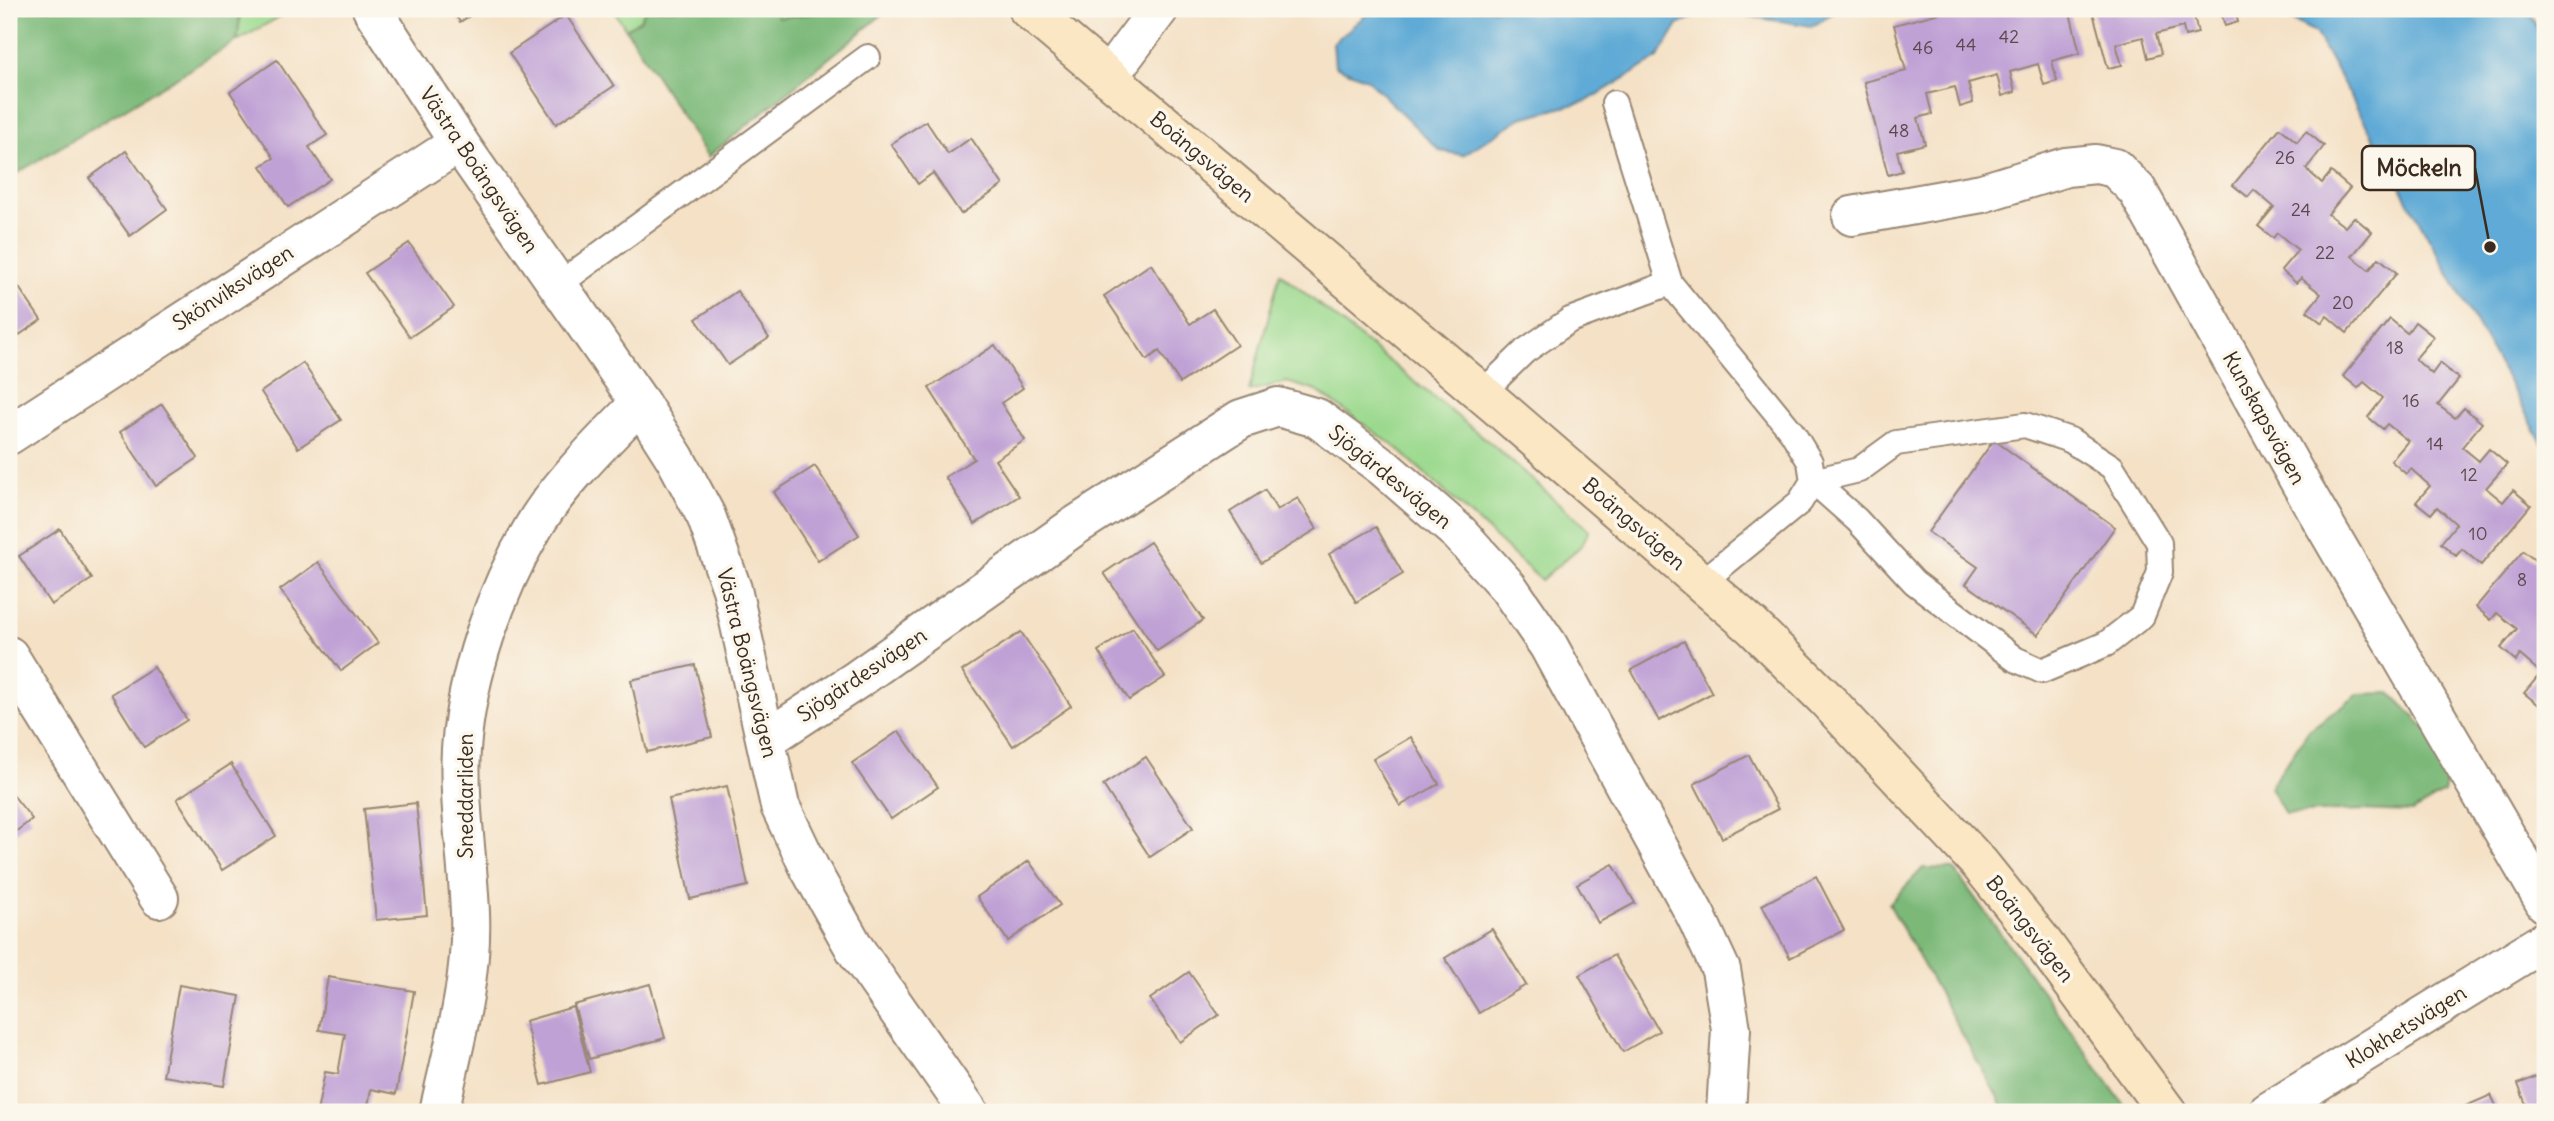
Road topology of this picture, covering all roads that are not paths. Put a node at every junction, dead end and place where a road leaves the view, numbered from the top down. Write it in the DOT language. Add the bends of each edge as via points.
graph roads {
  1 [pos="372,9"];
  2 [pos="1028,9"];
  3 [pos="1159,9"];
  4 [pos="868,57"];
  5 [pos="1108,77"];
  6 [pos="1614,103"];
  7 [pos="459,143"];
  8 [pos="1852,216"];
  9 [pos="1670,283"];
  10 [pos="558,285"];
  11 [pos="1482,393"];
  12 [pos="640,403"];
  13 [pos="9,435"];
  14 [pos="1813,481"];
  15 [pos="1701,583"];
  16 [pos="9,656"];
  17 [pos="767,739"];
  18 [pos="159,898"];
  19 [pos="2545,903"];
  20 [pos="2545,941"];
  21 [pos="439,1112"];
  22 [pos="969,1112"];
  23 [pos="1726,1112"];
  24 [pos="2166,1112"];
  25 [pos="2267,1112"];
  1 -- 7 [label="street, Västra Boängsvägen"];
  2 -- 5 [label="street, Boängsvägen"];
  3 -- 5 [label="street"];
  4 -- 10 [label="lane"];
  5 -- 11 [label="street, Boängsvägen"];
  6 -- 9 [label="lane"];
  7 -- 10 [label="street, Västra Boängsvägen"];
  7 -- 13 [label="street, Skönviksvägen"];
  8 -- 19 [label="street, Kunskapsvägen" via="1982,193 2066,167 2096,164 2115,168 2137,190 2301,484"];
  9 -- 11 [label="lane" via="1570,320 1525,351"];
  9 -- 14 [label="lane" via="1793,432 1810,462"];
  10 -- 12 [label="street, Västra Boängsvägen"];
  11 -- 15 [label="street, Boängsvägen"];
  12 -- 17 [label="street, Västra Boängsvägen" via="706,516 732,589"];
  12 -- 21 [label="street, Sneddarliden" via="533,526 495,606 473,674 461,749 470,916 465,979"];
  14 -- 14 [label="lane" via="1857,520 1914,582 2015,659 2042,671 2106,644 2142,616 2160,572 2159,543 2112,467 2070,440 2025,425 1896,443 1859,470"];
  14 -- 15 [label="lane" via="1800,502"];
  15 -- 24 [label="street, Boängsvägen" via="1825,698 1979,863"];
  16 -- 18 [label="street"];
  17 -- 22 [label="street, Västra Boängsvägen" via="780,806 810,869 855,949"];
  17 -- 23 [label="street, Sjögärdesvägen" via="1075,526 1241,419 1278,407 1317,418 1459,533 1508,587 1548,645 1721,970 1731,1029"];
  20 -- 25 [label="street, Klokhetsvägen"];
}
